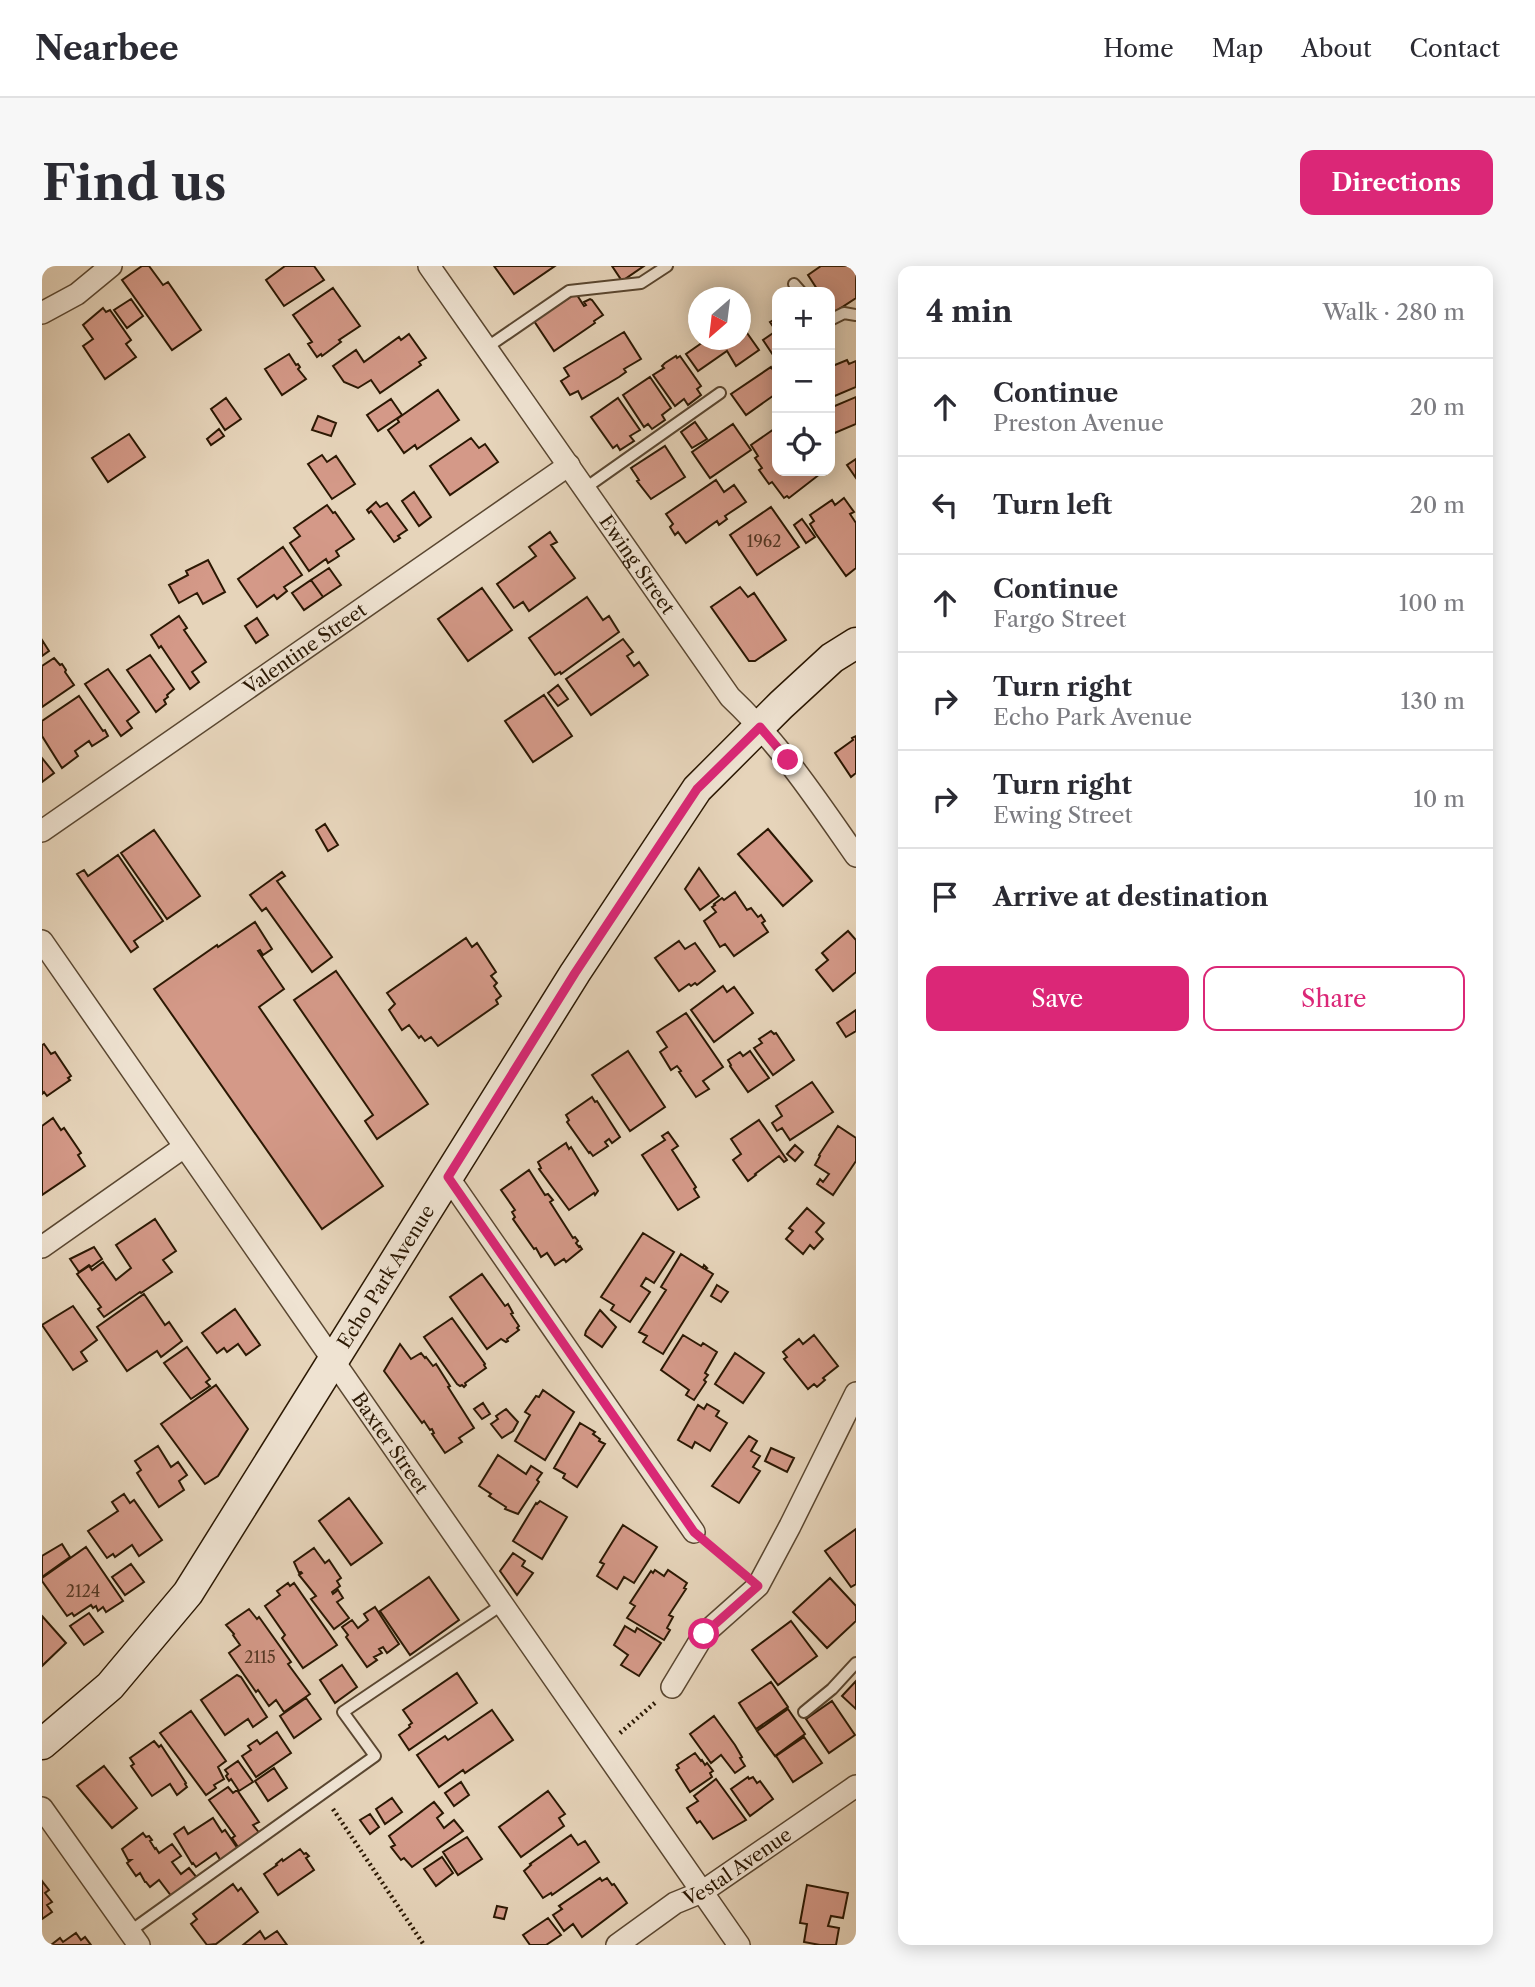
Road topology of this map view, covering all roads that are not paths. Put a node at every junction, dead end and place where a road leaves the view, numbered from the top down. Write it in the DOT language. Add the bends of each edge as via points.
graph roads {
  1 [pos="111,266"];
  2 [pos="429,266"];
  3 [pos="667,266"];
  4 [pos="42,313"];
  5 [pos="856,315"];
  6 [pos="835,318"];
  7 [pos="486,348"];
  8 [pos="720,393"];
  9 [pos="569,465"];
  10 [pos="584,489"];
  11 [pos="856,643"];
  12 [pos="760,727"];
  13 [pos="42,831"];
  14 [pos="856,856"];
  15 [pos="42,941"];
  16 [pos="184,1147"];
  17 [pos="448,1177"];
  18 [pos="42,1247"];
  19 [pos="332,1360"];
  20 [pos="856,1394"];
  21 [pos="694,1532"];
  22 [pos="503,1604"];
  23 [pos="856,1663"];
  24 [pos="664,1694"];
  25 [pos="804,1712"];
  26 [pos="42,1744"];
  27 [pos="856,1786"];
  28 [pos="42,1808"];
  29 [pos="702,1892"];
  30 [pos="132,1940"];
  31 [pos="617,1945"];
  32 [pos="739,1945"];
  1 -- 4 [label="street"];
  2 -- 7 [label="street, Ewing Street"];
  3 -- 7 [label="lane" via="641,283 569,291"];
  5 -- 6 [label="lane"];
  7 -- 9 [label="street, Ewing Street"];
  8 -- 10 [label="lane"];
  9 -- 10 [label="street, Ewing Street"];
  9 -- 13 [label="street, Valentine Street"];
  10 -- 12 [label="street, Ewing Street" via="730,697"];
  11 -- 12 [label="street, Echo Park Avenue" via="832,658"];
  12 -- 14 [label="street, Ewing Street"];
  12 -- 17 [label="street, Echo Park Avenue" via="697,789"];
  15 -- 16 [label="street, Baxter Street"];
  16 -- 18 [label="street"];
  16 -- 19 [label="street, Baxter Street"];
  17 -- 19 [label="street, Echo Park Avenue"];
  17 -- 21 [label="street"];
  19 -- 22 [label="street, Baxter Street"];
  19 -- 26 [label="street, Echo Park Avenue" via="188,1593 110,1686"];
  20 -- 24 [label="street" via="758,1586 704,1634"];
  22 -- 29 [label="street, Baxter Street"];
  22 -- 30 [label="lane" via="343,1712 375,1756"];
  23 -- 25 [label="lane"];
  27 -- 29 [label="street, Vestal Avenue"];
  28 -- 30 [label="street"];
  29 -- 31 [label="street, Vestal Avenue" via="675,1903"];
  29 -- 32 [label="street, Baxter Street"];
}
